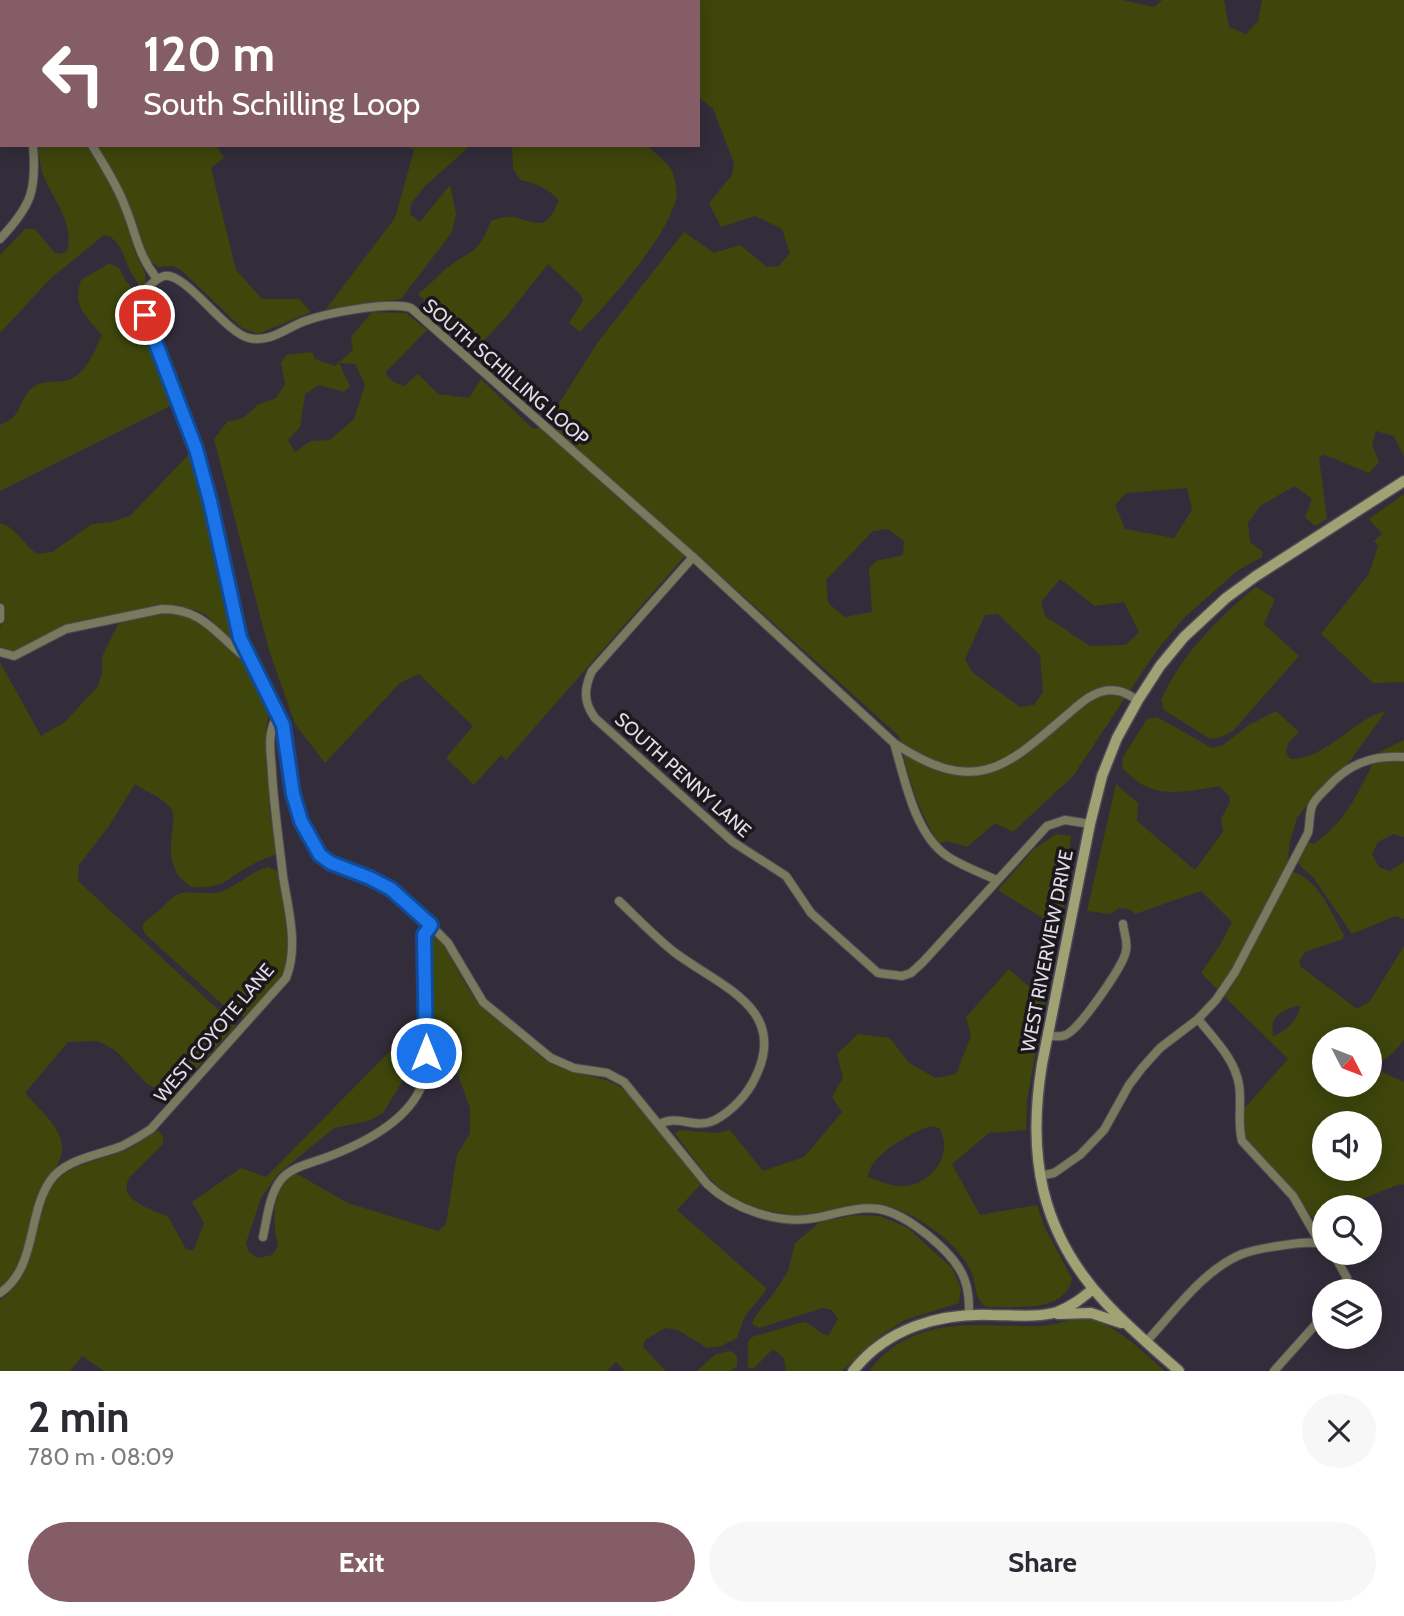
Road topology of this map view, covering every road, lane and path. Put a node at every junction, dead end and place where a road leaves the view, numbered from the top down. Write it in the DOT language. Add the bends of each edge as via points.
graph roads {
  1 [pos="33,147"];
  2 [pos="93,147"];
  3 [pos="0,239"];
  4 [pos="157,279"];
  5 [pos="1404,481"];
  6 [pos="693,557"];
  7 [pos="0,608"];
  8 [pos="0,619"];
  9 [pos="0,652"];
  10 [pos="248,660"];
  11 [pos="1138,700"];
  12 [pos="278,715"];
  13 [pos="894,743"];
  14 [pos="1404,757"];
  15 [pos="1090,824"];
  16 [pos="997,880"];
  17 [pos="619,901"];
  18 [pos="1123,924"];
  19 [pos="431,925"];
  20 [pos="1198,1019"];
  21 [pos="1048,1036"];
  22 [pos="660,1124"];
  23 [pos="1040,1176"];
  24 [pos="1312,1226"];
  25 [pos="263,1237"];
  26 [pos="1312,1243"];
  27 [pos="1093,1289"];
  28 [pos="0,1293"];
  29 [pos="969,1315"];
  30 [pos="1038,1315"];
  31 [pos="1128,1325"];
  32 [pos="1312,1329"];
  33 [pos="1146,1342"];
  34 [pos="853,1371"];
  35 [pos="1179,1371"];
  36 [pos="1274,1371"];
  1 -- 3 [label="street" via="31,200"];
  2 -- 4 [label="street" via="123,200 140,255"];
  4 -- 6 [label="street, SOUTH SCHILLING LOOP" via="172,276 182,282 246,338 270,338 319,317 376,307 411,308"];
  4 -- 10 [label="street" via="146,289 145,315 196,449 234,618"];
  5 -- 11 [label="street, WEST RIVERVIEW DRIVE" via="1226,598 1184,637"];
  6 -- 13 [label="street, SOUTH SCHILLING LOOP"];
  6 -- 16 [label="street, SOUTH PENNY LANE" via="592,671 585,698 595,718 733,842 786,876 811,913 878,973 895,976 911,972"];
  7 -- 8 [label="street"];
  9 -- 10 [label="street" via="13,656 65,629 173,609 201,618"];
  10 -- 12 [label="street"];
  11 -- 13 [label="street, SOUTH SCHILLING LOOP" via="1118,691 1097,693 1013,759 985,770 937,768"];
  11 -- 15 [label="street, WEST RIVERVIEW DRIVE" via="1117,737"];
  12 -- 19 [label="street" via="301,821 320,855 391,889"];
  12 -- 28 [label="street, WEST COYOTE LANE" via="270,727 270,739 292,942 286,978 150,1129 124,1145 60,1170 50,1180 23,1265"];
  13 -- 16 [label="street" via="920,820 936,847"];
  14 -- 20 [label="street" via="1372,758 1352,765 1314,802 1308,833 1236,972"];
  15 -- 16 [label="street, SOUTH PENNY LANE" via="1065,820 1047,826"];
  15 -- 21 [label="street, WEST RIVERVIEW DRIVE"];
  17 -- 22 [label="street" via="673,951 752,1009 765,1037 764,1055 752,1085 729,1111 699,1125 676,1119"];
  18 -- 21 [label="street" via="1125,955 1100,995 1071,1032"];
  19 -- 22 [label="street" via="455,953 483,1002 551,1058 624,1082"];
  19 -- 25 [label="street" via="424,935 427,1035 422,1085 389,1126 281,1178"];
  20 -- 23 [label="street" via="1142,1068 1104,1130 1080,1155 1054,1173"];
  20 -- 24 [label="street" via="1236,1071 1242,1141 1293,1196"];
  21 -- 23 [label="street, WEST RIVERVIEW DRIVE" via="1036,1101"];
  22 -- 29 [label="street" via="707,1184 747,1210 801,1220 879,1209 910,1223 957,1264 968,1291"];
  23 -- 27 [label="street, WEST RIVERVIEW DRIVE" via="1053,1221"];
  26 -- 33 [label="street" via="1270,1247 1229,1260"];
  27 -- 30 [label="street" via="1060,1311"];
  27 -- 31 [label="street, WEST RIVERVIEW DRIVE"];
  29 -- 30 [label="street"];
  29 -- 34 [label="street" via="911,1327 880,1344"];
  30 -- 31 [label="street" via="1091,1313"];
  31 -- 33 [label="street, WEST RIVERVIEW DRIVE"];
  32 -- 36 [label="street"];
  33 -- 35 [label="street, WEST RIVERVIEW DRIVE"];
}
